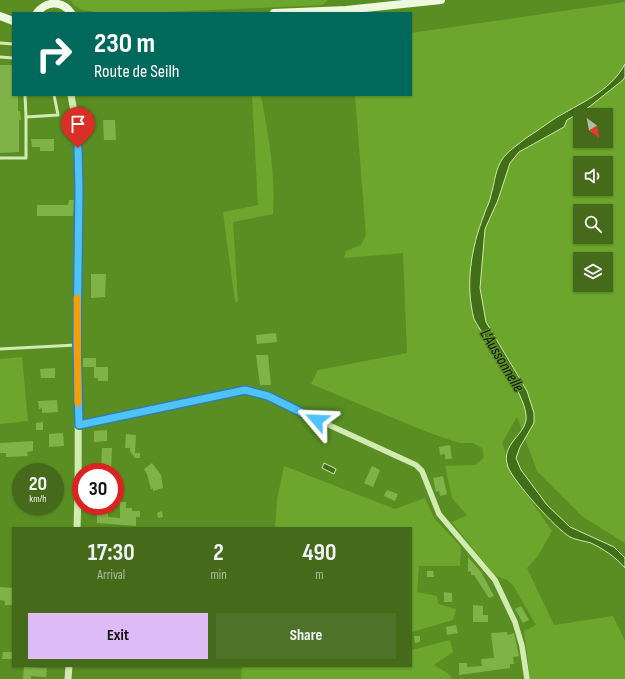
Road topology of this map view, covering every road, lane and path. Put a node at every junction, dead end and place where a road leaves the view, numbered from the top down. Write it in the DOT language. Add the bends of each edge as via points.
graph roads {
  1 [pos="441,0"];
  2 [pos="47,2"];
  3 [pos="58,2"];
  4 [pos="37,12"];
  5 [pos="70,12"];
  6 [pos="298,12"];
  7 [pos="12,15"];
  8 [pos="2,16"];
  9 [pos="12,21"];
  10 [pos="0,43"];
  11 [pos="12,44"];
  12 [pos="0,57"];
  13 [pos="12,58"];
  14 [pos="25,96"];
  15 [pos="54,96"];
  16 [pos="71,96"];
  17 [pos="26,117"];
  18 [pos="0,158"];
  19 [pos="77,345"];
  20 [pos="0,349"];
  21 [pos="79,425"];
  22 [pos="77,527"];
  23 [pos="69,667"];
  24 [pos="68,679"];
  25 [pos="527,679"];
  1 -- 6 [label="main road" via="346,10"];
  2 -- 3 [label="main road"];
  2 -- 4 [label="main road"];
  3 -- 5 [label="main road"];
  7 -- 8 [label="main road"];
  8 -- 9 [label="main road"];
  10 -- 11 [label="lane"];
  12 -- 13 [label="lane"];
  14 -- 17 [label="lane"];
  15 -- 17 [label="lane" via="58,115"];
  16 -- 19 [label="street" via="76,121 79,189"];
  17 -- 18 [label="lane" via="26,158"];
  19 -- 20 [label="lane"];
  19 -- 21 [label="street"];
  21 -- 22 [label="street"];
  21 -- 25 [label="street" via="245,390 268,396 416,464 422,471 439,514 495,580 515,622"];
  23 -- 24 [label="street"];
}
